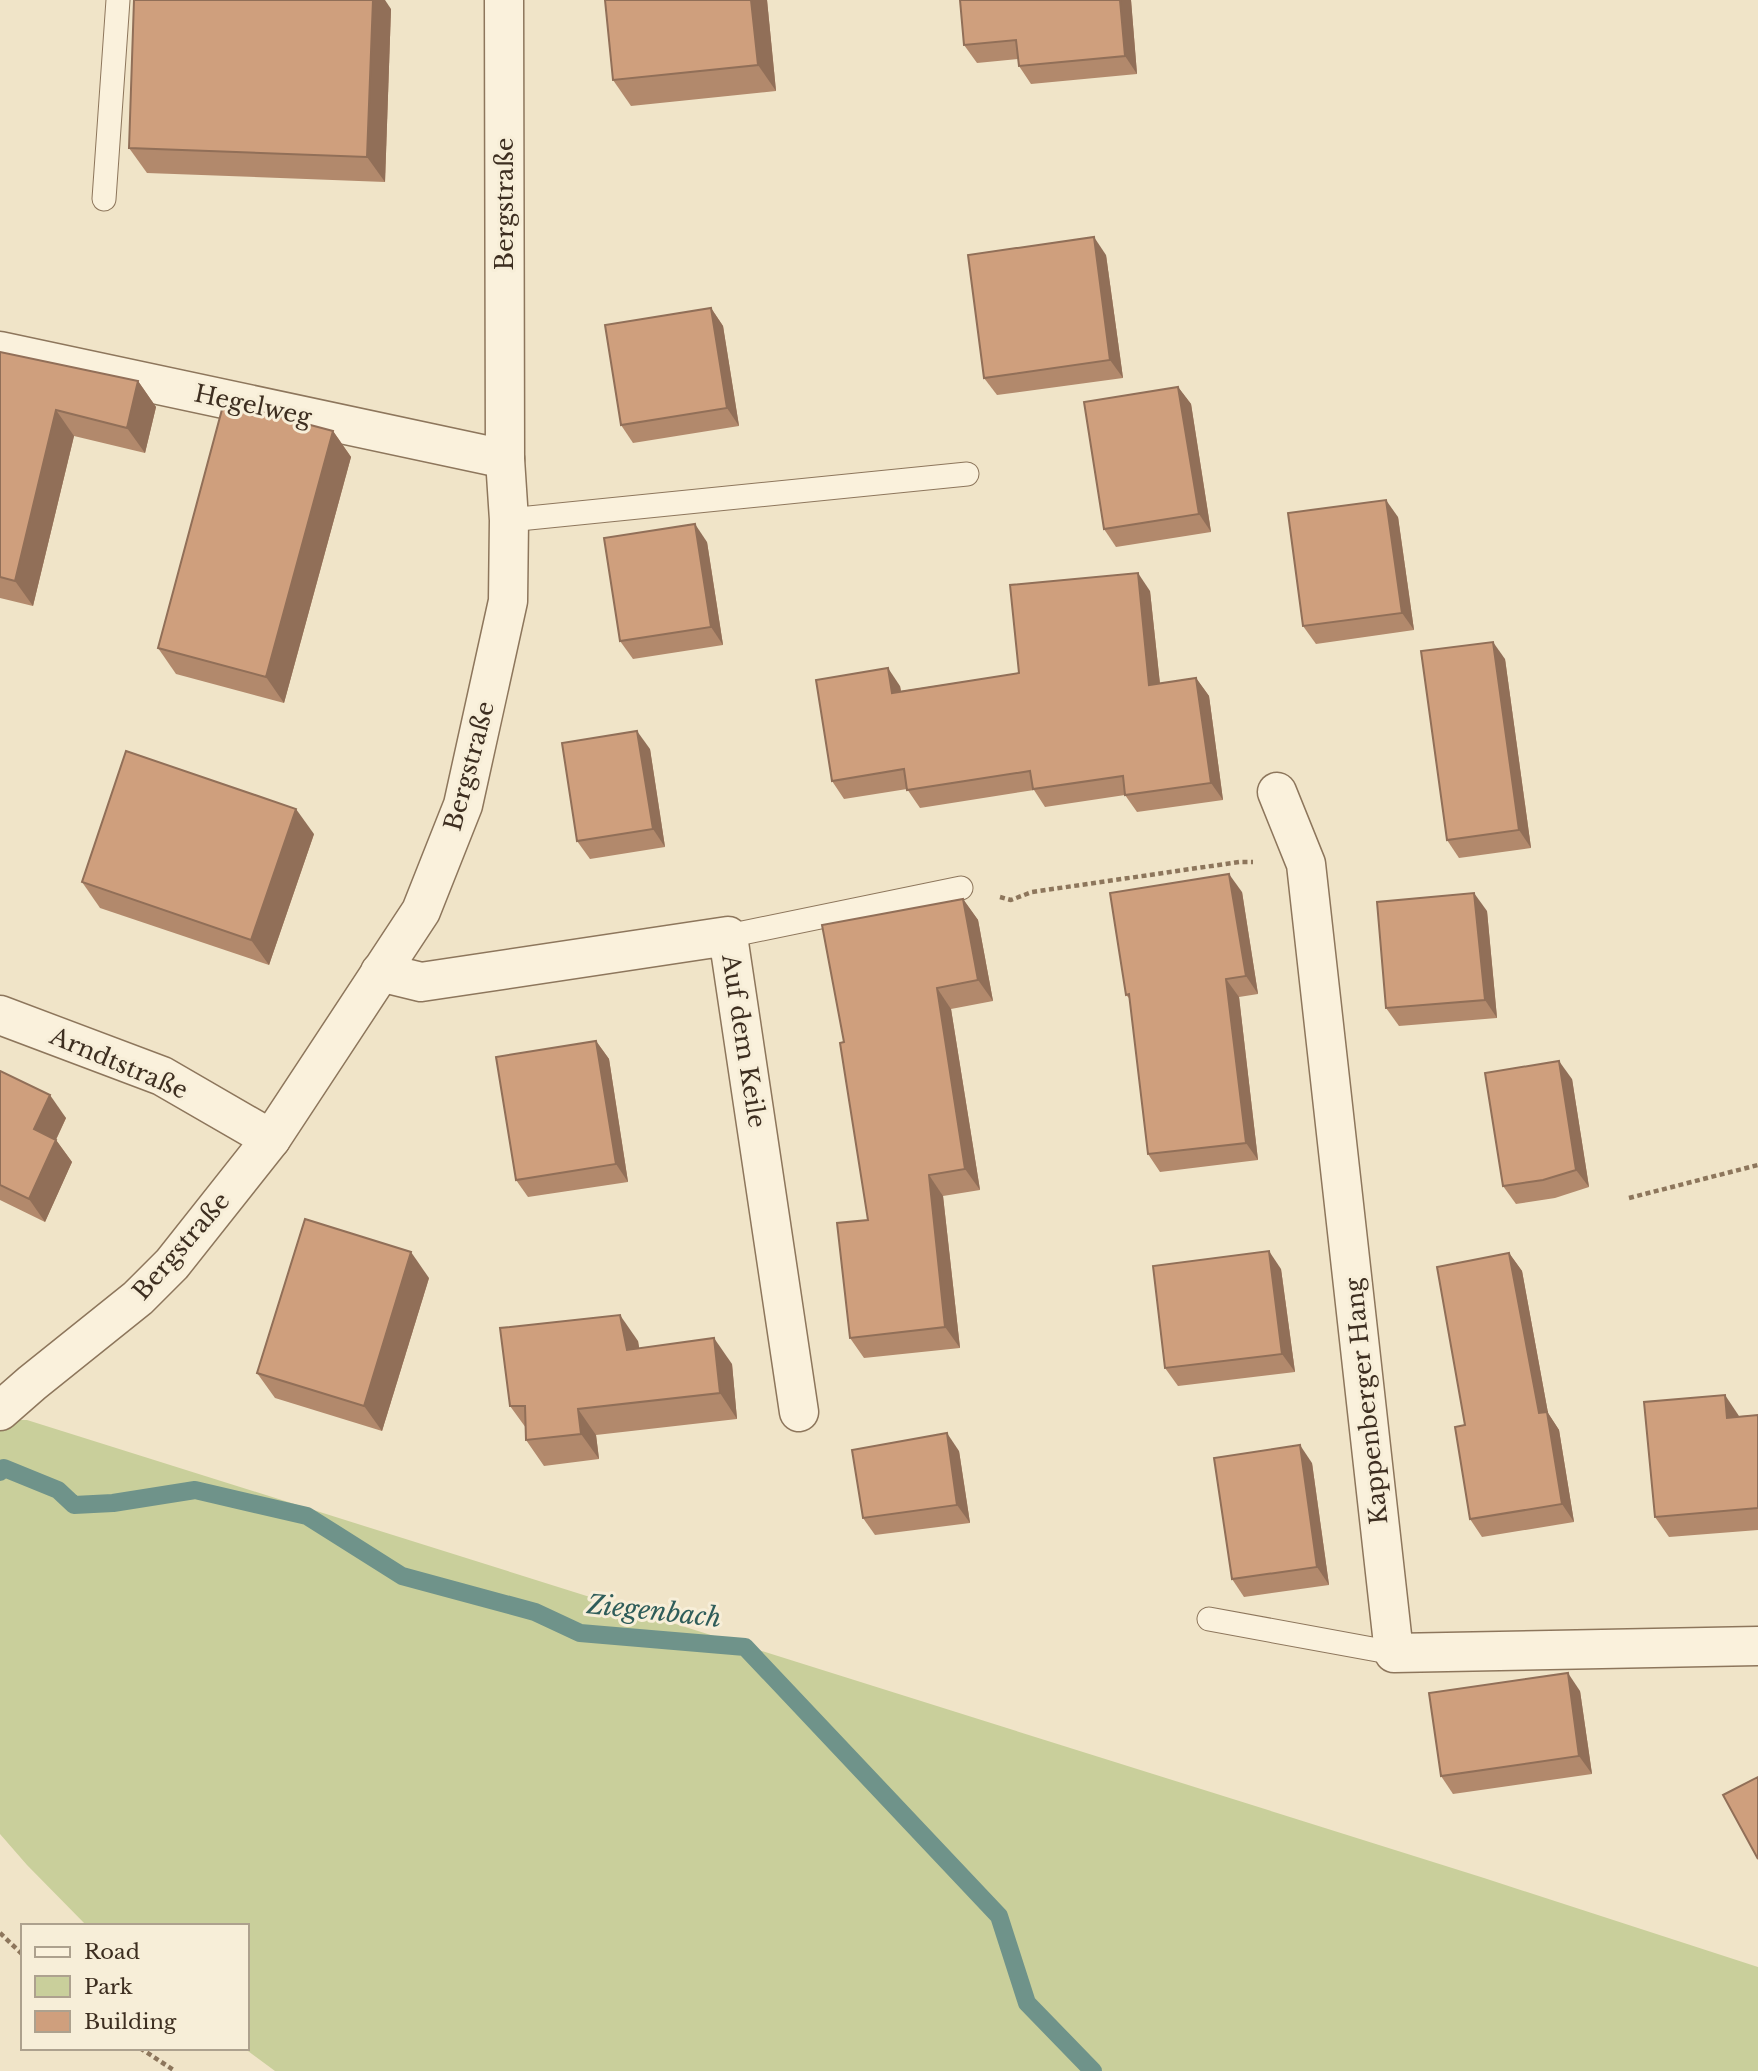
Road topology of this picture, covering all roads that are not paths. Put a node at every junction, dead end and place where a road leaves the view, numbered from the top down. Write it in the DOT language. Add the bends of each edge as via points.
graph roads {
  1 [pos="118,0"];
  2 [pos="504,0"];
  3 [pos="104,199"];
  4 [pos="0,351"];
  5 [pos="505,460"];
  6 [pos="967,474"];
  7 [pos="509,520"];
  8 [pos="1277,792"];
  9 [pos="961,888"];
  10 [pos="728,936"];
  11 [pos="380,972"];
  12 [pos="0,1015"];
  13 [pos="271,1139"];
  14 [pos="0,1411"];
  15 [pos="799,1412"];
  16 [pos="1209,1619"];
  17 [pos="1758,1646"];
  18 [pos="1394,1653"];
  1 -- 3 [label="lane"];
  2 -- 5 [label="street, Bergstraße"];
  4 -- 5 [label="street, Hegelweg"];
  5 -- 7 [label="street, Bergstraße"];
  6 -- 7 [label="lane"];
  7 -- 11 [label="street, Bergstraße" via="508,601 463,805 421,911"];
  8 -- 18 [label="street, Kappenberger Hang" via="1306,863"];
  9 -- 10 [label="lane"];
  10 -- 11 [label="street, Auf dem Keile" via="421,982"];
  10 -- 15 [label="street, Auf dem Keile"];
  11 -- 13 [label="street, Bergstraße"];
  12 -- 13 [label="street, Arndtstraße" via="162,1076"];
  13 -- 14 [label="street, Bergstraße" via="172,1264 138,1298"];
  16 -- 18 [label="lane"];
  17 -- 18 [label="street"];
}
